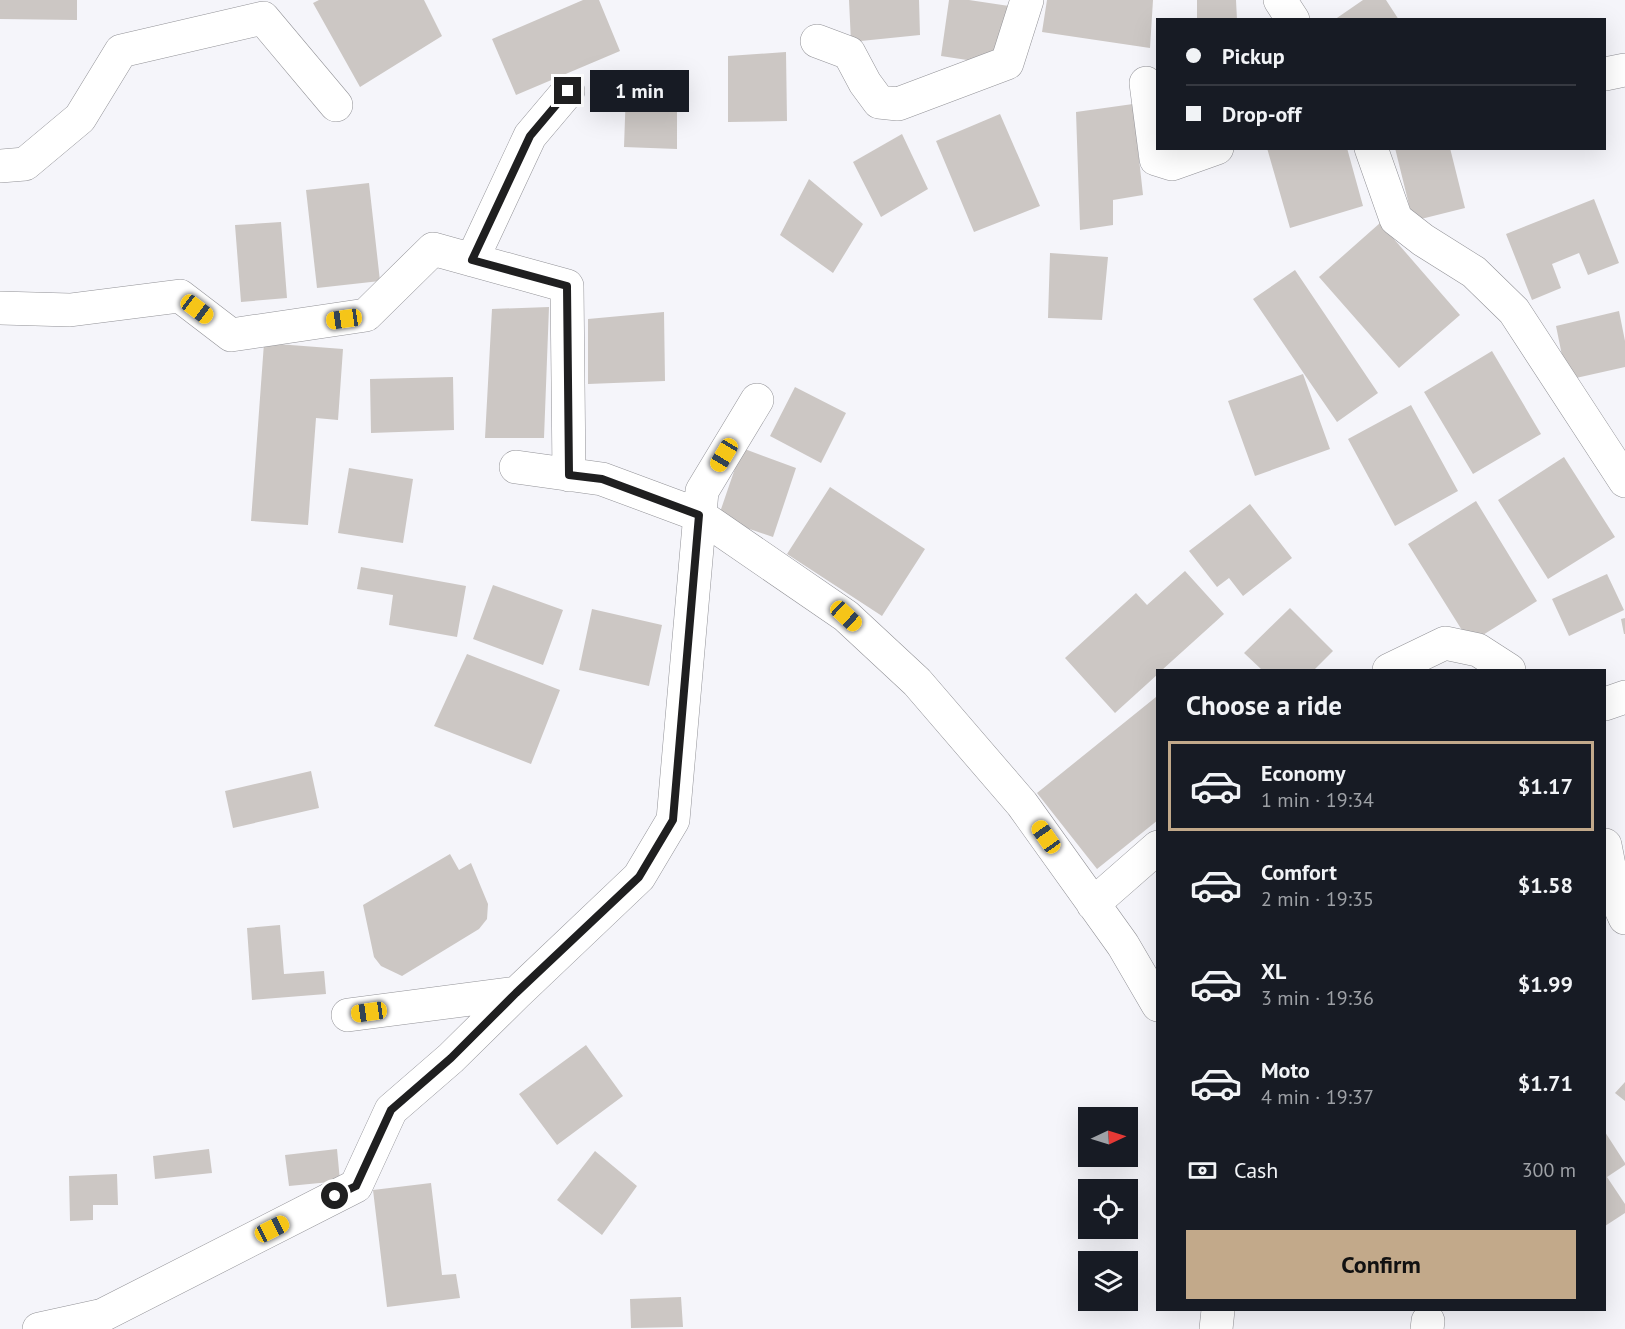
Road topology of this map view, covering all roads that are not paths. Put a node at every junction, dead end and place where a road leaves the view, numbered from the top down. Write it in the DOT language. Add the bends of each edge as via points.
graph roads {
  1 [pos="1027,0"];
  2 [pos="1280,0"];
  3 [pos="1292,18"];
  4 [pos="817,41"];
  5 [pos="1625,70"];
  6 [pos="1606,74"];
  7 [pos="1146,83"];
  8 [pos="568,91"];
  9 [pos="336,105"];
  10 [pos="1210,150"];
  11 [pos="1372,150"];
  12 [pos="0,166"];
  13 [pos="472,260"];
  14 [pos="0,308"];
  15 [pos="757,400"];
  16 [pos="516,467"];
  17 [pos="569,475"];
  18 [pos="1625,481"];
  19 [pos="699,515"];
  20 [pos="1391,669"];
  21 [pos="1508,669"];
  22 [pos="1625,697"];
  23 [pos="1606,704"];
  24 [pos="1156,849"];
  25 [pos="1606,850"];
  26 [pos="1094,904"];
  27 [pos="1625,918"];
  28 [pos="516,993"];
  29 [pos="1156,1002"];
  30 [pos="348,1015"];
  31 [pos="1218,1311"];
  32 [pos="39,1329"];
  33 [pos="1216,1329"];
  1 -- 4 [label="street" via="1007,63 898,104 879,102 849,53"];
  2 -- 3 [label="street"];
  5 -- 6 [label="street"];
  7 -- 10 [label="street" via="1156,159 1172,164"];
  8 -- 13 [label="street" via="530,136"];
  9 -- 12 [label="street" via="263,18 122,51 80,118 25,164"];
  11 -- 18 [label="street" via="1396,219 1474,272 1514,311"];
  13 -- 14 [label="street" via="433,249 366,315 231,335 180,296 70,310"];
  13 -- 17 [label="street" via="567,286"];
  15 -- 19 [label="street" via="702,491"];
  16 -- 17 [label="street"];
  17 -- 19 [label="street" via="602,479"];
  19 -- 26 [label="street" via="846,616 917,682 1022,804"];
  19 -- 28 [label="street" via="673,820 639,877"];
  20 -- 21 [label="street" via="1445,643 1479,650"];
  22 -- 23 [label="street"];
  24 -- 26 [label="street"];
  25 -- 27 [label="street" via="1615,896"];
  26 -- 29 [label="street"];
  28 -- 30 [label="street"];
  28 -- 32 [label="street" via="451,1058 391,1110 356,1186 103,1315"];
  31 -- 33 [label="street"];
}
